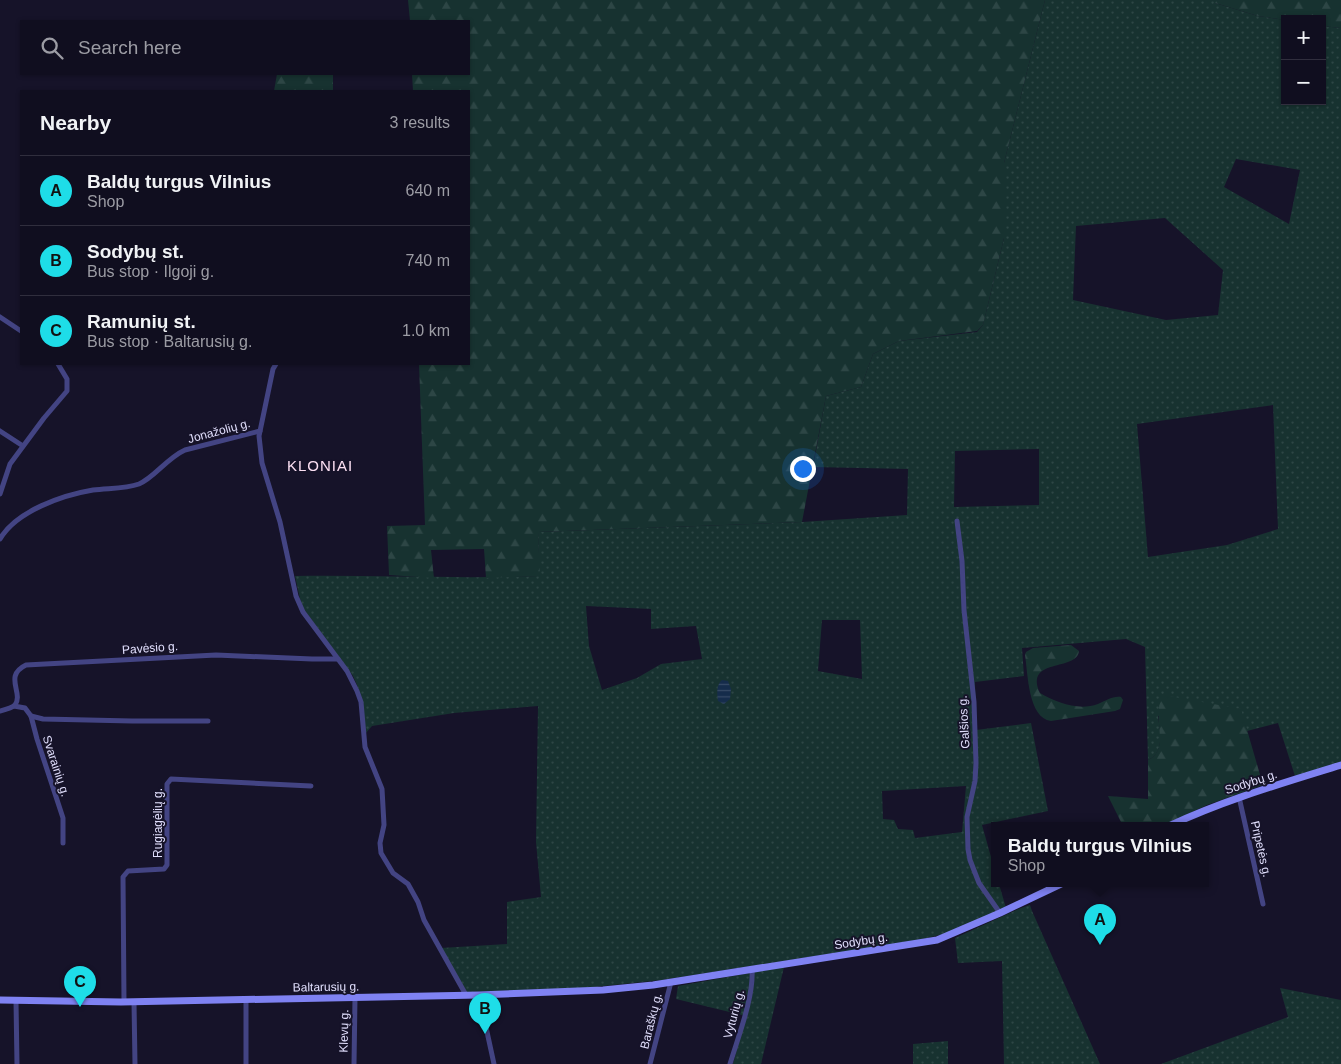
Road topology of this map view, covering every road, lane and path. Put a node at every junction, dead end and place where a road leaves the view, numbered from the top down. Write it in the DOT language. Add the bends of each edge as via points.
graph roads {
  1 [pos="0,317"];
  2 [pos="20,331"];
  3 [pos="59,365"];
  4 [pos="275,366"];
  5 [pos="0,431"];
  6 [pos="260,431"];
  7 [pos="23,446"];
  8 [pos="0,494"];
  9 [pos="957,521"];
  10 [pos="0,539"];
  11 [pos="338,659"];
  12 [pos="14,706"];
  13 [pos="0,711"];
  14 [pos="32,716"];
  15 [pos="208,721"];
  16 [pos="1341,765"];
  17 [pos="311,786"];
  18 [pos="1239,798"];
  19 [pos="1178,822"];
  20 [pos="63,843"];
  21 [pos="1055,887"];
  22 [pos="1263,904"];
  23 [pos="1000,913"];
  24 [pos="752,969"];
  25 [pos="670,982"];
  26 [pos="653,985"];
  27 [pos="466,995"];
  28 [pos="479,995"];
  29 [pos="355,998"];
  30 [pos="0,1000"];
  31 [pos="16,1000"];
  32 [pos="246,1000"];
  33 [pos="124,1002"];
  34 [pos="134,1002"];
  35 [pos="17,1064"];
  36 [pos="135,1064"];
  37 [pos="246,1064"];
  38 [pos="354,1064"];
  39 [pos="494,1064"];
  40 [pos="650,1064"];
  41 [pos="730,1064"];
  1 -- 2 [label="street"];
  3 -- 7 [label="street" via="67,379 67,392"];
  4 -- 6 [label="street"];
  5 -- 7 [label="street"];
  6 -- 10 [label="street, Jonažolių g." via="185,450 142,483 91,490 52,502 19,518"];
  6 -- 11 [label="street" via="262,463 296,596 303,612"];
  7 -- 8 [label="street" via="6,472"];
  9 -- 23 [label="street, Galšios g." via="974,702 976,763 967,817 968,849 979,884"];
  11 -- 12 [label="street, Pavėsio g." via="216,654 26,665 16,675 17,700"];
  11 -- 27 [label="street" via="358,691 365,747 382,789 384,825 381,853 393,873 408,884"];
  12 -- 13 [label="street"];
  12 -- 14 [label="street" via="25,708"];
  14 -- 15 [label="street" via="112,721"];
  14 -- 20 [label="street, Svarainių g." via="63,818"];
  16 -- 18 [label="main road, Sodybų g."];
  17 -- 33 [label="street, Rugiagėlių g." via="168,781 167,865 164,869 128,871 123,877"];
  18 -- 19 [label="main road, Sodybų g."];
  18 -- 22 [label="street, Pripetės g."];
  21 -- 23 [label="main road, Sodybų g."];
  23 -- 24 [label="main road, Sodybų g." via="932,941"];
  24 -- 25 [label="main road, Sodybų g."];
  24 -- 41 [label="street, Vyturių g." via="748,1001"];
  25 -- 26 [label="main road, Sodybų g."];
  25 -- 40 [label="street, Baraškų g."];
  26 -- 28 [label="main road, Baltarusių g."];
  27 -- 28 [label="main road, Baltarusių g."];
  27 -- 29 [label="main road, Baltarusių g."];
  28 -- 39 [label="street"];
  29 -- 32 [label="main road, Baltarusių g."];
  29 -- 38 [label="street, Klevų g."];
  30 -- 31 [label="main road, Baltarusių g."];
  31 -- 33 [label="main road, Baltarusių g."];
  31 -- 35 [label="street"];
  32 -- 34 [label="main road, Baltarusių g."];
  32 -- 37 [label="street"];
  33 -- 34 [label="main road, Baltarusių g."];
  34 -- 36 [label="street"];
}
